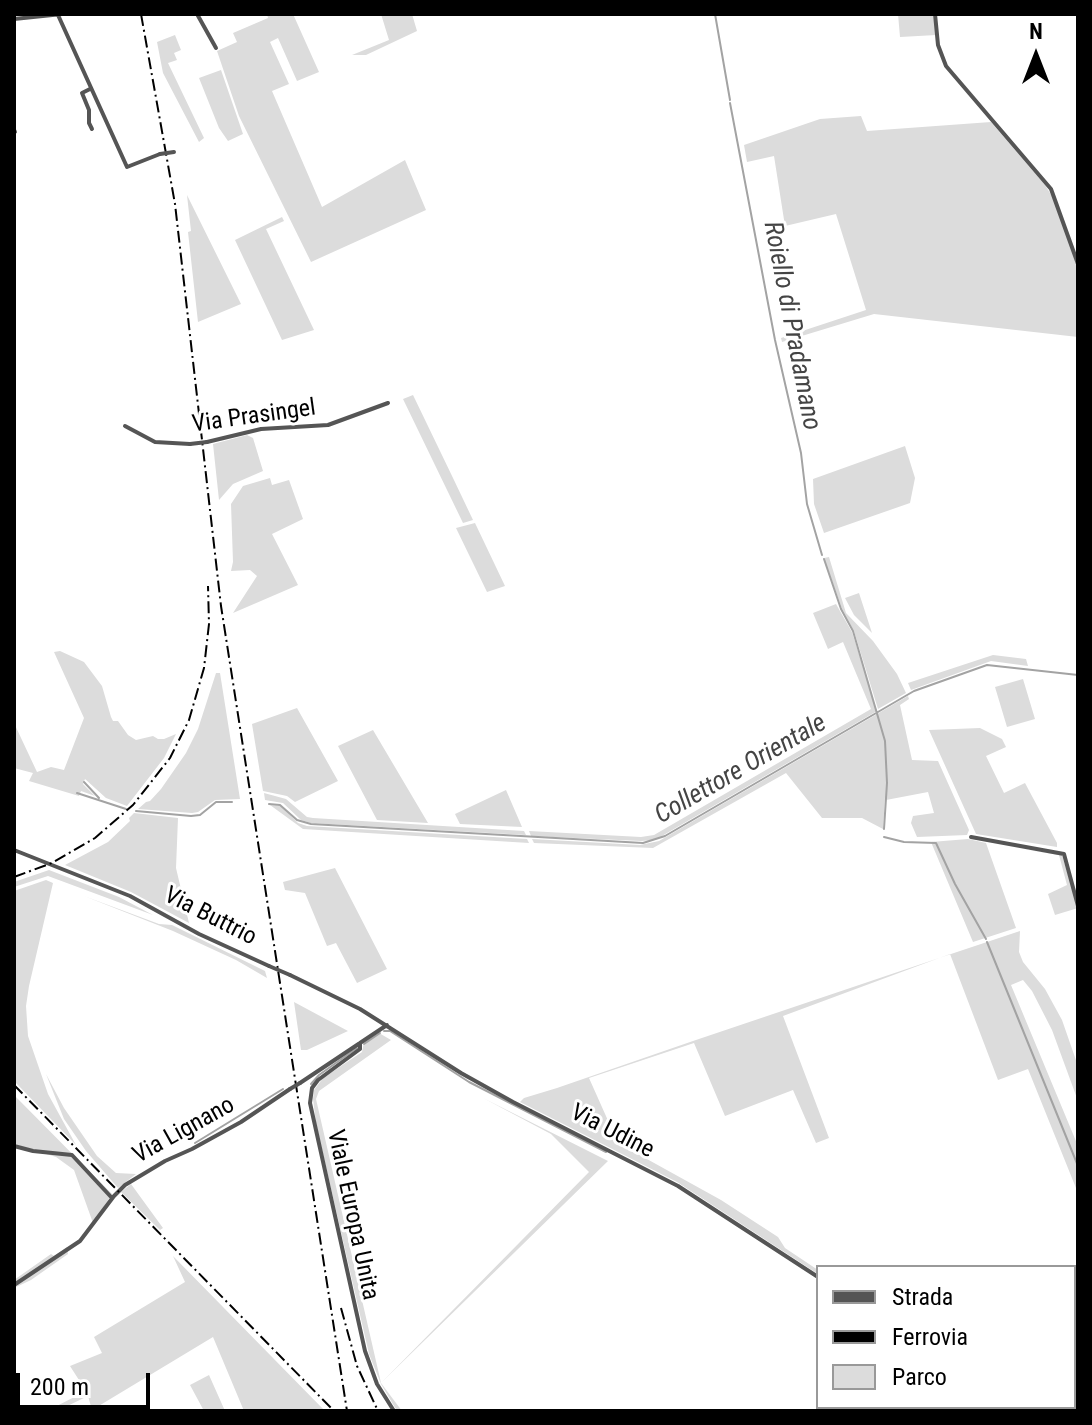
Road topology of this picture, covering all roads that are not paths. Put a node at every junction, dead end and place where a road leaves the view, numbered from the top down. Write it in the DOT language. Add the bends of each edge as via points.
graph roads {
  1 [pos="197,14"];
  2 [pos="935,14"];
  3 [pos="33,15"];
  4 [pos="60,15"];
  5 [pos="14,19"];
  6 [pos="216,48"];
  7 [pos="90,89"];
  8 [pos="92,129"];
  9 [pos="181,151"];
  10 [pos="1078,264"];
  11 [pos="388,403"];
  12 [pos="125,426"];
  13 [pos="971,837"];
  14 [pos="14,850"];
  15 [pos="1078,906"];
  16 [pos="387,1025"];
  17 [pos="360,1043"];
  18 [pos="14,1146"];
  19 [pos="112,1198"];
  20 [pos="816,1276"];
  21 [pos="14,1285"];
  22 [pos="394,1411"];
  1 -- 6 [label="street"];
  2 -- 10 [label="street" via="946,66 1051,189"];
  3 -- 4 [label="street"];
  3 -- 5 [label="street"];
  4 -- 7 [label="street"];
  7 -- 8 [label="street" via="82,93"];
  7 -- 9 [label="street, bridge" via="127,167"];
  11 -- 12 [label="street, Via Prasingel, bridge" via="328,425 261,429 190,444 155,442"];
  13 -- 15 [label="street" via="1064,854"];
  14 -- 16 [label="street, Via Buttrio, bridge" via="130,896"];
  16 -- 17 [label="street, Via Lignano"];
  16 -- 20 [label="street, Via Udine" via="487,1087 678,1186"];
  17 -- 19 [label="street, Via Lignano, bridge"];
  17 -- 22 [label="street, Viale Europa Unita" via="360,1049 318,1080 310,1103 365,1351"];
  18 -- 19 [label="street" via="72,1155"];
  19 -- 21 [label="street, Via Lignano" via="80,1241"];
}
